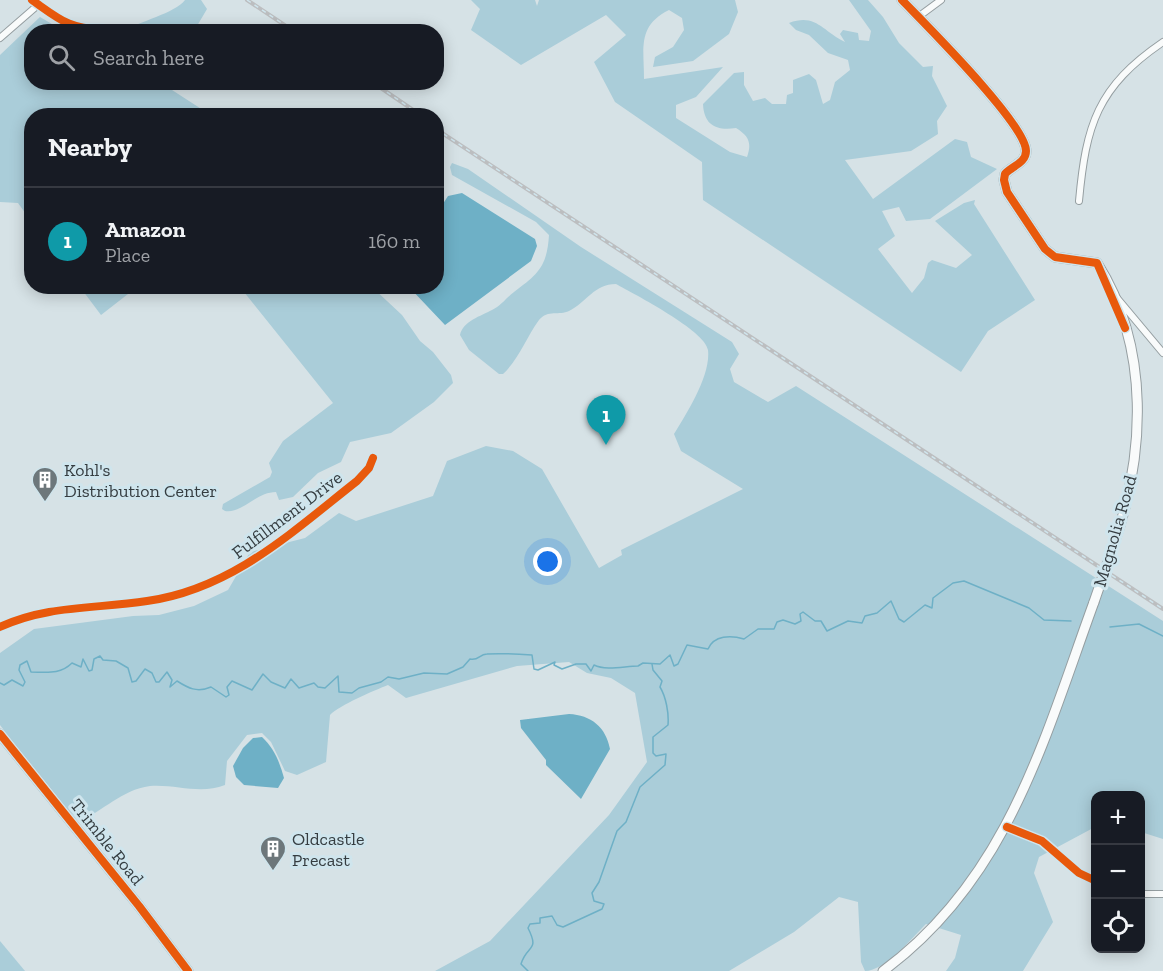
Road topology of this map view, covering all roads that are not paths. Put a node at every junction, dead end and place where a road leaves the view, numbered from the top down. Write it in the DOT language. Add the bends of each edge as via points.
graph roads {
  1 [pos="32,0"];
  2 [pos="902,0"];
  3 [pos="941,0"];
  4 [pos="38,4"];
  5 [pos="918,17"];
  6 [pos="68,24"];
  7 [pos="0,38"];
  8 [pos="1163,43"];
  9 [pos="1079,201"];
  10 [pos="1110,291"];
  11 [pos="1163,353"];
  12 [pos="373,458"];
  13 [pos="0,627"];
  14 [pos="0,734"];
  15 [pos="1007,827"];
  16 [pos="1091,878"];
  17 [pos="1145,894"];
  18 [pos="1163,894"];
  19 [pos="188,971"];
  20 [pos="883,971"];
  1 -- 4 [label="street"];
  2 -- 5 [label="street, Magnolia Road"];
  3 -- 5 [label="street"];
  4 -- 6 [label="street"];
  4 -- 7 [label="street"];
  5 -- 10 [label="street, Magnolia Road" via="986,91 1019,135 1026,152 1024,159 1005,174 1005,187 1045,249 1055,257 1097,263"];
  8 -- 9 [label="street" via="1122,75 1095,115 1085,149"];
  10 -- 11 [label="street"];
  10 -- 15 [label="street, Magnolia Road, bridge" via="1125,328 1136,375 1138,430 1132,478 1094,602 1033,770"];
  12 -- 13 [label="street, Fulfillment Drive" via="357,481 263,555 232,574 186,593 147,601 52,610"];
  14 -- 19 [label="street, Trimble Road"];
  15 -- 16 [label="street" via="1042,841 1079,873"];
  15 -- 20 [label="street, Magnolia Road" via="942,917"];
  17 -- 18 [label="street"];
}
